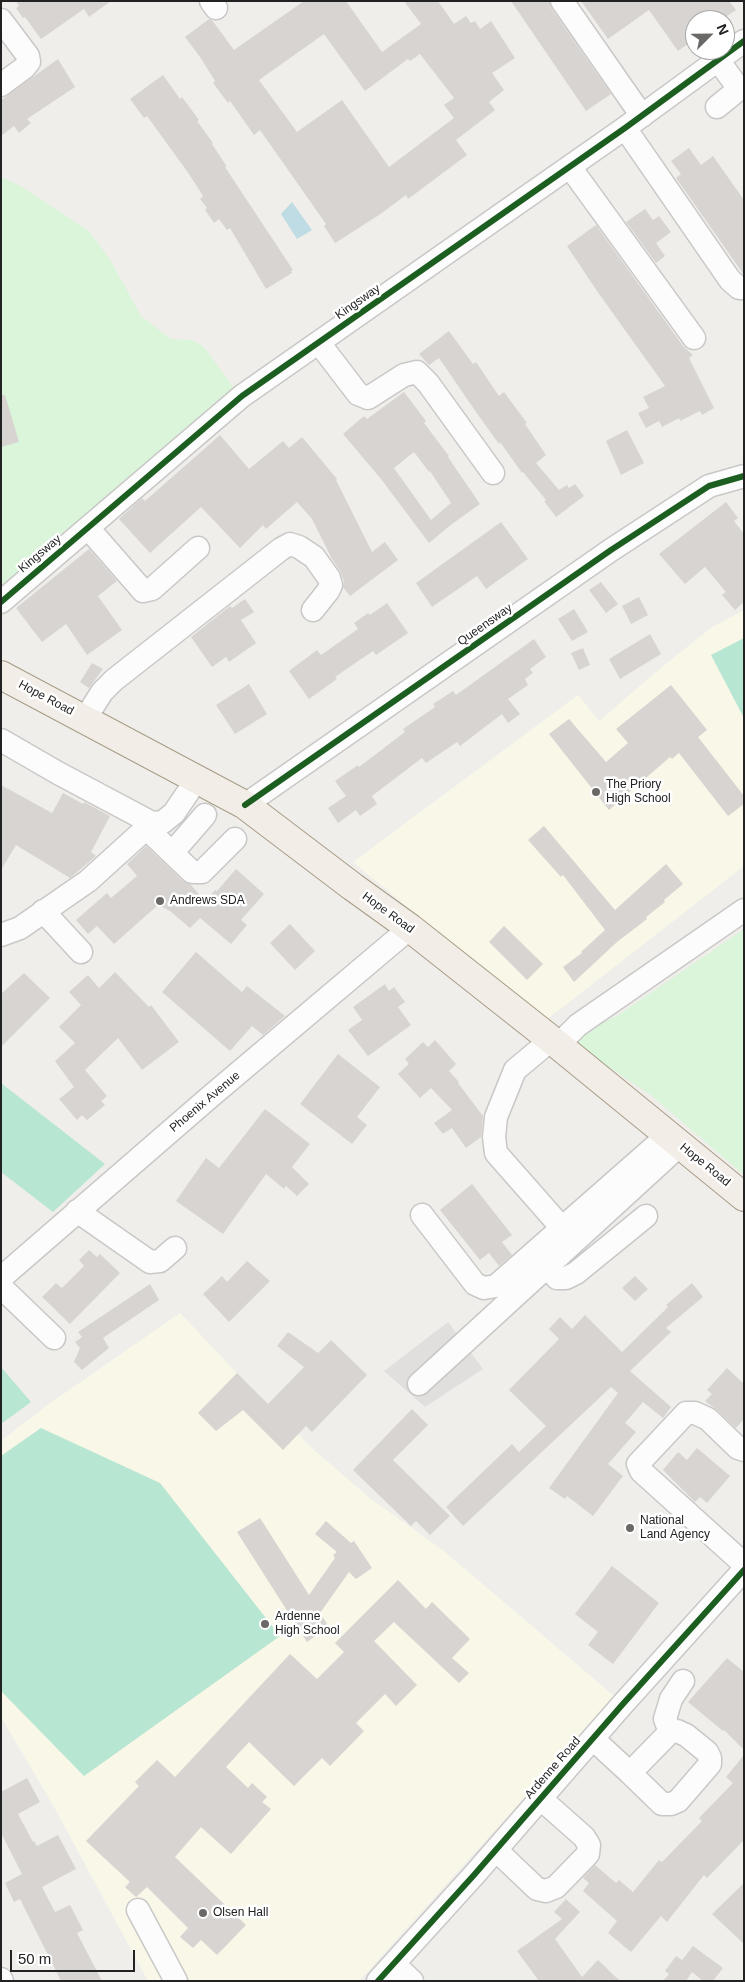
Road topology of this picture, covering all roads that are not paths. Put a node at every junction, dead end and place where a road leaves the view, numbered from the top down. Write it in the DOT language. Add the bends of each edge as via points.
graph roads {
  1 [pos="562,1"];
  2 [pos="1,20"];
  3 [pos="718,60"];
  4 [pos="1,85"];
  5 [pos="741,88"];
  6 [pos="718,107"];
  7 [pos="633,122"];
  8 [pos="570,167"];
  9 [pos="744,288"];
  10 [pos="694,338"];
  11 [pos="319,343"];
  12 [pos="493,473"];
  13 [pos="744,476"];
  14 [pos="88,528"];
  15 [pos="198,548"];
  16 [pos="1,602"];
  17 [pos="313,610"];
  18 [pos="1,675"];
  19 [pos="85,719"];
  20 [pos="1,740"];
  21 [pos="197,779"];
  22 [pos="245,805"];
  23 [pos="205,815"];
  24 [pos="149,825"];
  25 [pos="235,839"];
  26 [pos="172,853"];
  27 [pos="744,910"];
  28 [pos="43,911"];
  29 [pos="410,928"];
  30 [pos="1,935"];
  31 [pos="81,952"];
  32 [pos="554,1043"];
  33 [pos="674,1140"];
  34 [pos="744,1197"];
  35 [pos="76,1211"];
  36 [pos="422,1215"];
  37 [pos="646,1216"];
  38 [pos="562,1228"];
  39 [pos="175,1248"];
  40 [pos="547,1267"];
  41 [pos="1,1278"];
  42 [pos="1,1287"];
  43 [pos="54,1338"];
  44 [pos="419,1384"];
  45 [pos="744,1450"];
  46 [pos="744,1564"];
  47 [pos="744,1570"];
  48 [pos="683,1681"];
  49 [pos="670,1732"];
  50 [pos="592,1739"];
  51 [pos="630,1773"];
  52 [pos="541,1799"];
  53 [pos="496,1850"];
  54 [pos="138,1910"];
  55 [pos="394,1964"];
  56 [pos="176,1981"];
  57 [pos="378,1981"];
  58 [pos="412,1981"];
  1 -- 7 [label="street"];
  2 -- 4 [label="street" via="29,62"];
  3 -- 5 [label="street"];
  3 -- 7 [label="street, Kingsway"];
  5 -- 6 [label="street"];
  7 -- 8 [label="street, Kingsway"];
  7 -- 9 [label="street" via="730,280"];
  8 -- 10 [label="street"];
  8 -- 11 [label="street, Kingsway"];
  11 -- 12 [label="street" via="358,394 368,398 404,375 417,372"];
  11 -- 14 [label="street, Kingsway" via="242,396"];
  13 -- 22 [label="street, Queensway" via="709,486"];
  14 -- 15 [label="street" via="143,591 152,590"];
  14 -- 16 [label="street, Kingsway"];
  17 -- 19 [label="street" via="331,586 329,578 314,557 290,544 114,680"];
  18 -- 19 [label="main road, Hope Road"];
  19 -- 21 [label="main road, Hope Road"];
  20 -- 24 [label="street"];
  21 -- 22 [label="main road, Hope Road"];
  21 -- 24 [label="street" via="174,813 162,822"];
  22 -- 29 [label="main road, Hope Road"];
  23 -- 26 [label="street"];
  24 -- 26 [label="street"];
  24 -- 28 [label="street" via="88,880"];
  25 -- 26 [label="street" via="202,872 192,872"];
  27 -- 32 [label="street"];
  28 -- 30 [label="street" via="20,928"];
  28 -- 31 [label="street"];
  29 -- 32 [label="main road, Hope Road"];
  29 -- 35 [label="street, Phoenix Avenue"];
  32 -- 33 [label="main road, Hope Road"];
  32 -- 38 [label="street" via="515,1070 496,1117 494,1137 496,1153"];
  33 -- 34 [label="main road, Hope Road"];
  33 -- 38 [label="street"];
  33 -- 40 [label="street"];
  35 -- 39 [label="street" via="150,1262 160,1261"];
  35 -- 41 [label="street, Phoenix Avenue"];
  36 -- 38 [label="street" via="475,1284 484,1288 496,1286"];
  37 -- 40 [label="street" via="576,1273 557,1278"];
  40 -- 44 [label="street"];
  42 -- 43 [label="street"];
  45 -- 46 [label="street" via="708,1418 686,1413 638,1464 641,1471"];
  47 -- 50 [label="street, Ardenne Road"];
  48 -- 49 [label="street" via="671,1699 666,1719"];
  49 -- 51 [label="street"];
  49 -- 51 [label="street" via="686,1734 710,1758 707,1769 678,1801 662,1804"];
  50 -- 51 [label="street"];
  50 -- 52 [label="street, Ardenne Road"];
  52 -- 53 [label="street, Ardenne Road"];
  52 -- 53 [label="street" via="584,1838 589,1845 588,1854 556,1887 546,1890 537,1889"];
  53 -- 55 [label="street, Ardenne Road"];
  54 -- 56 [label="street"];
  55 -- 57 [label="street, Ardenne Road"];
  55 -- 58 [label="street"];
}
